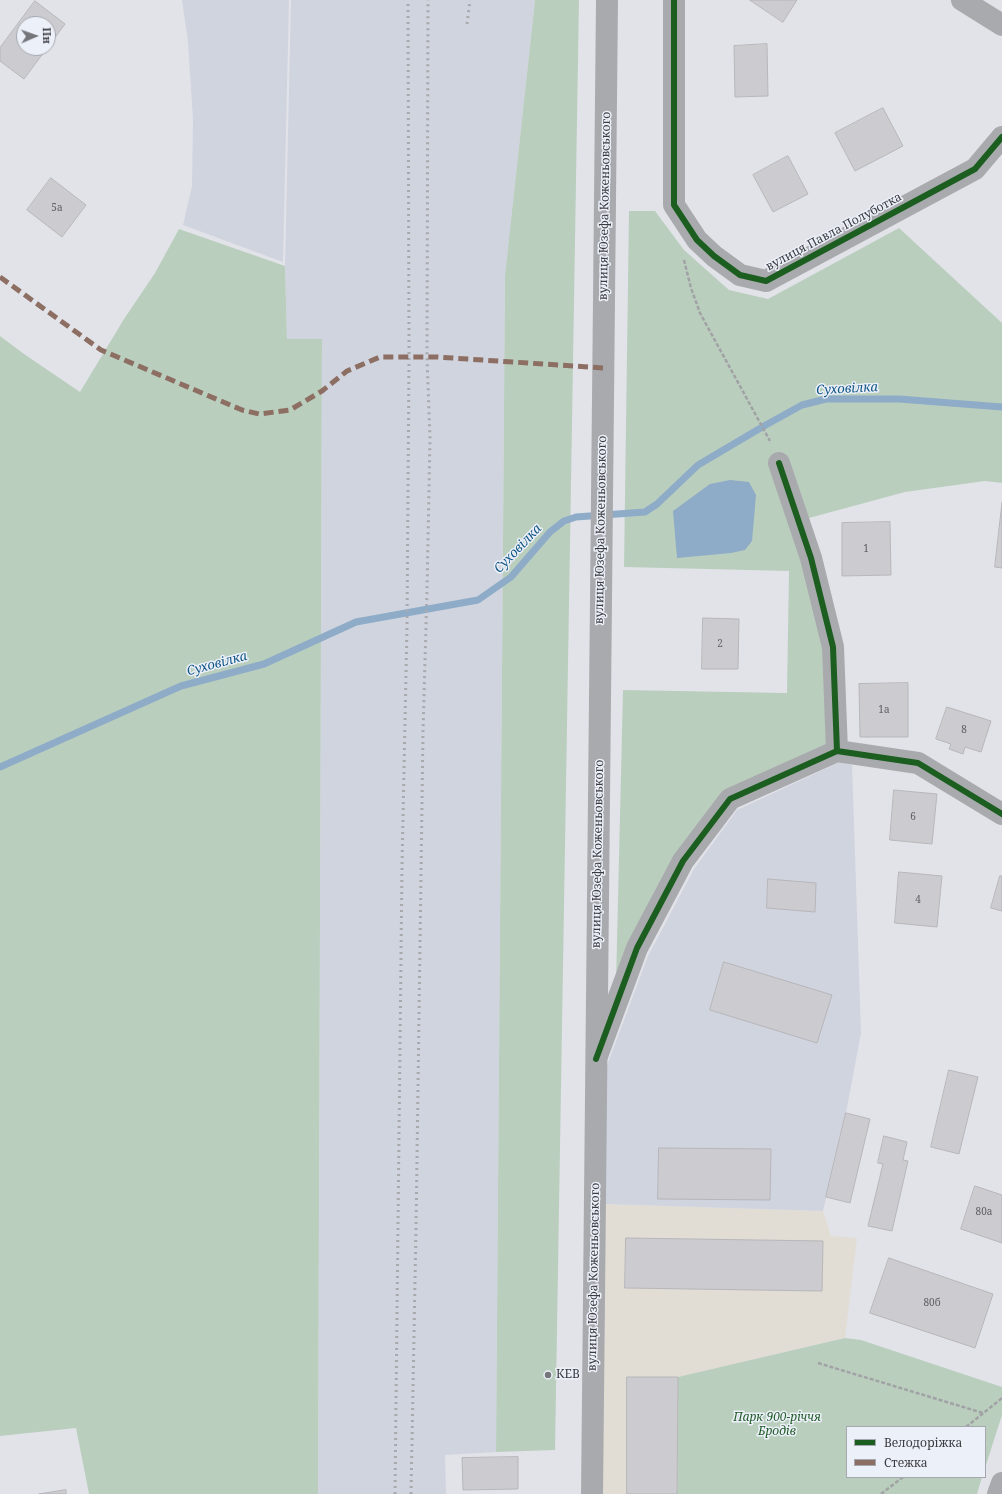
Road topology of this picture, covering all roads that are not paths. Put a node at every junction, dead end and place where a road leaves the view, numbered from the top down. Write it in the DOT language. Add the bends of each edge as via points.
graph roads {
  1 [pos="607,0"];
  2 [pos="674,0"];
  3 [pos="962,0"];
  4 [pos="1002,25"];
  5 [pos="1002,137"];
  6 [pos="779,463"];
  7 [pos="837,751"];
  8 [pos="1002,814"];
  9 [pos="596,1059"];
  10 [pos="1002,1483"];
  11 [pos="592,1494"];
  12 [pos="998,1494"];
  1 -- 9 [label="main road, вулиця Юзефа Коженьовського"];
  2 -- 5 [label="street, вулиця Павла Полуботка" via="674,205 697,240 740,275 766,281 975,169"];
  3 -- 4 [label="street"];
  6 -- 7 [label="street" via="811,558 833,647"];
  7 -- 8 [label="street" via="918,762"];
  7 -- 9 [label="street, вулиця Юзефа Коженьовського" via="730,799 683,861 637,948"];
  9 -- 11 [label="main road, вулиця Юзефа Коженьовського"];
  10 -- 12 [label="main road"];
}
